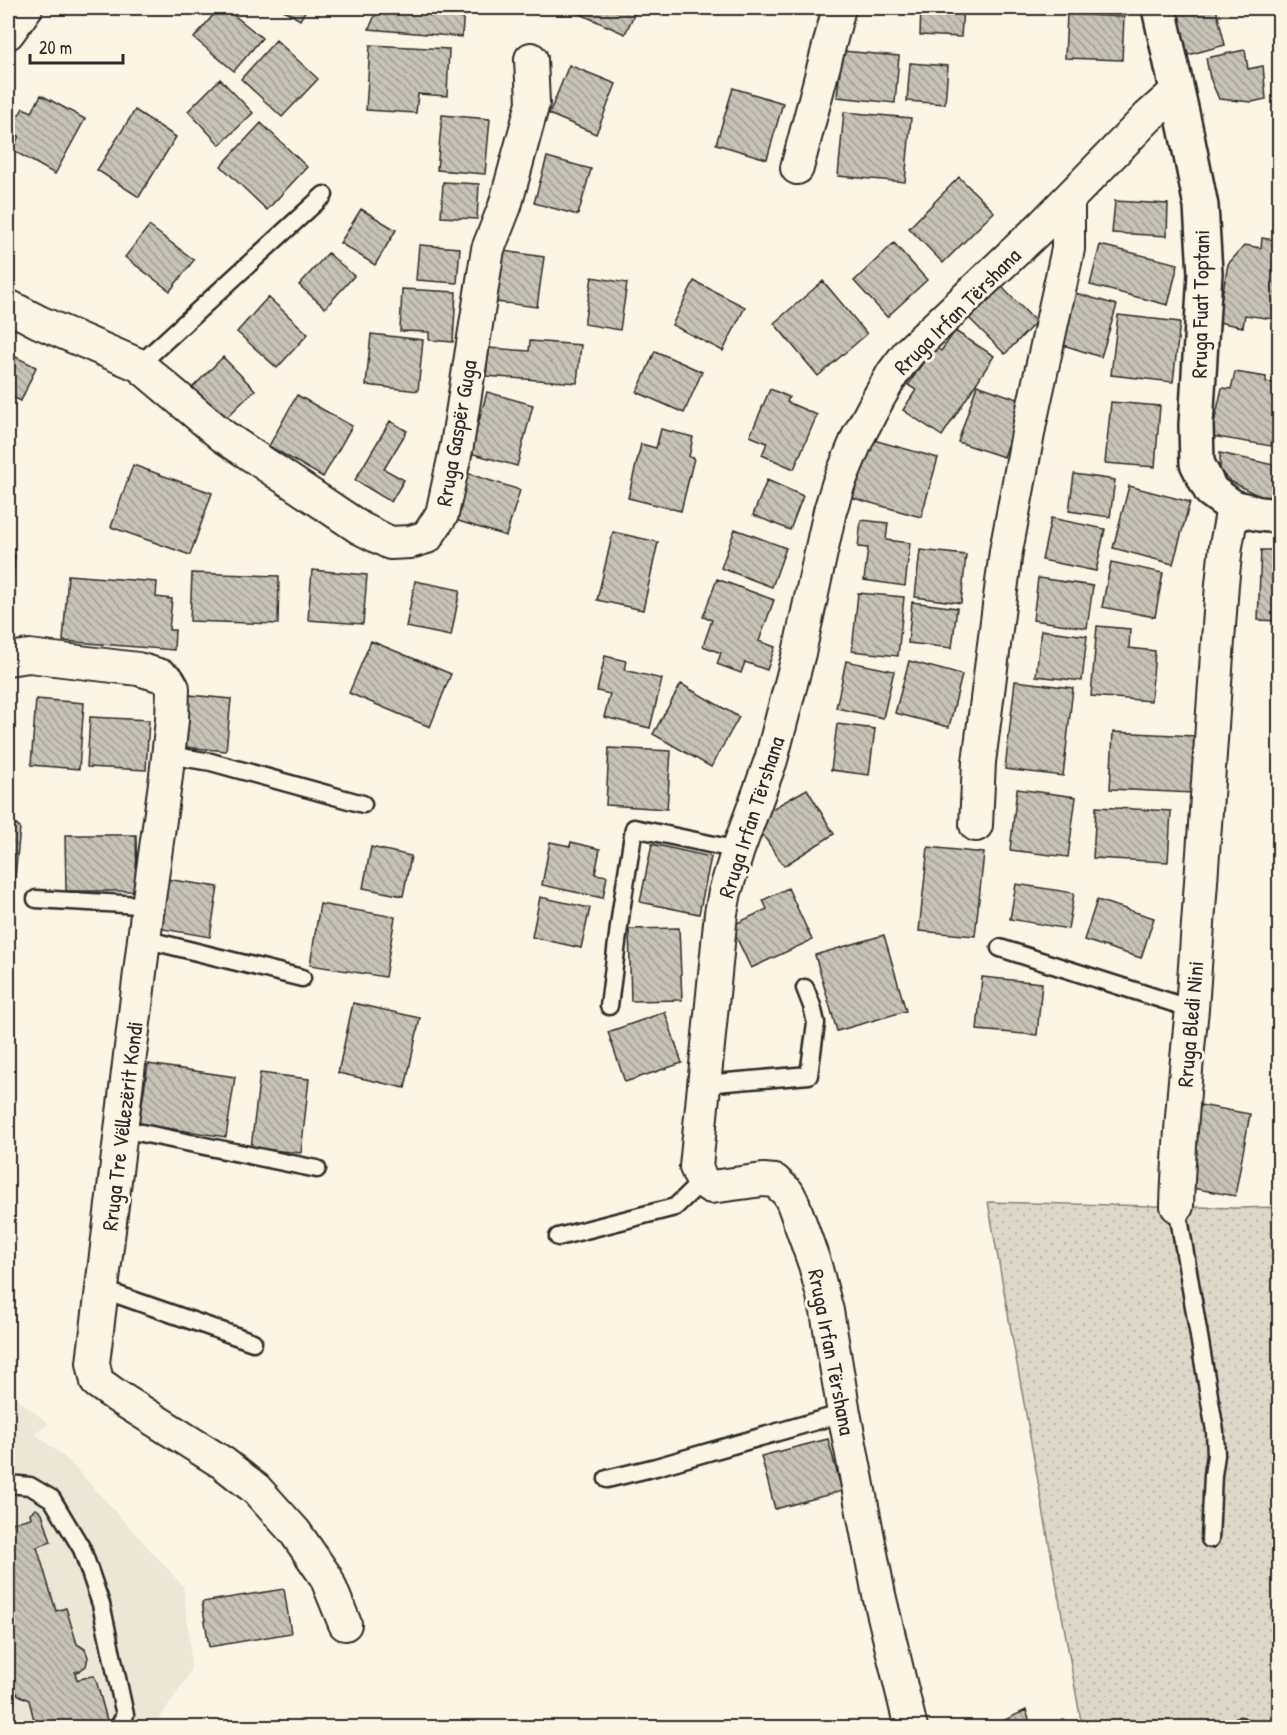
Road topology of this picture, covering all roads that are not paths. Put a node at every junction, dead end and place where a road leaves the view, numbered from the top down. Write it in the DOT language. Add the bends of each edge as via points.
graph roads {
  1 [pos="26,8"];
  2 [pos="839,8"];
  3 [pos="1159,8"];
  4 [pos="8,33"];
  5 [pos="531,59"];
  6 [pos="1177,91"];
  7 [pos="797,168"];
  8 [pos="324,195"];
  9 [pos="1068,200"];
  10 [pos="8,306"];
  11 [pos="139,365"];
  12 [pos="1233,507"];
  13 [pos="1280,516"];
  14 [pos="8,659"];
  15 [pos="168,755"];
  16 [pos="363,804"];
  17 [pos="976,825"];
  18 [pos="738,850"];
  19 [pos="36,899"];
  20 [pos="148,906"];
  21 [pos="144,939"];
  22 [pos="1000,948"];
  23 [pos="302,978"];
  24 [pos="805,988"];
  25 [pos="609,1006"];
  26 [pos="1192,1009"];
  27 [pos="704,1084"];
  28 [pos="122,1129"];
  29 [pos="317,1169"];
  30 [pos="702,1181"];
  31 [pos="1177,1206"];
  32 [pos="558,1238"];
  33 [pos="101,1289"];
  34 [pos="253,1342"];
  35 [pos="844,1413"];
  36 [pos="607,1479"];
  37 [pos="8,1484"];
  38 [pos="1210,1539"];
  39 [pos="345,1624"];
  40 [pos="118,1728"];
  41 [pos="911,1728"];
  1 -- 4 [label="street"];
  2 -- 7 [label="street"];
  3 -- 6 [label="street, Rruga Fuat Toptani"];
  5 -- 11 [label="street, Rruga Gaspër Guga" via="533,102 505,206 488,249 442,514 427,537 410,543 390,543 360,528 223,436"];
  6 -- 9 [label="street, Rruga Irfan Tërshana"];
  6 -- 12 [label="street, Rruga Fuat Toptani" via="1201,206 1205,273 1197,464 1211,491"];
  8 -- 11 [label="lane"];
  9 -- 17 [label="street" via="1068,249 1006,551 979,762"];
  9 -- 18 [label="street, Rruga Irfan Tërshana" via="909,352 858,437 830,511 771,760"];
  10 -- 11 [label="street, Rruga Gaspër Guga"];
  12 -- 13 [label="street, Rruga Fuat Toptani"];
  12 -- 26 [label="street, Rruga Bledi Nini" via="1222,584"];
  14 -- 15 [label="street, Rruga Tre Vëllezërit Kondi" via="29,656 138,669 162,676 173,688"];
  15 -- 16 [label="lane" via="211,762"];
  15 -- 20 [label="street, Rruga Tre Vëllezërit Kondi"];
  18 -- 25 [label="lane" via="634,828"];
  18 -- 27 [label="street, Rruga Irfan Tërshana" via="721,913"];
  19 -- 20 [label="lane"];
  20 -- 21 [label="street, Rruga Tre Vëllezërit Kondi"];
  21 -- 23 [label="lane"];
  21 -- 28 [label="street, Rruga Tre Vëllezërit Kondi"];
  22 -- 26 [label="lane"];
  24 -- 27 [label="lane" via="816,1023 809,1075"];
  26 -- 31 [label="street, Rruga Bledi Nini"];
  27 -- 30 [label="street, Rruga Irfan Tërshana" via="696,1167"];
  28 -- 29 [label="lane"];
  28 -- 33 [label="street, Rruga Tre Vëllezërit Kondi"];
  30 -- 32 [label="lane" via="675,1207"];
  30 -- 35 [label="street, Rruga Irfan Tërshana" via="711,1186 775,1181 788,1193 815,1265 827,1311"];
  31 -- 38 [label="lane, Rruga Bledi Nini" via="1215,1431"];
  33 -- 34 [label="lane"];
  33 -- 39 [label="street, Rruga Tre Vëllezërit Kondi" via="93,1363 96,1382 223,1463 256,1489 295,1532 326,1576"];
  35 -- 36 [label="lane"];
  35 -- 41 [label="street, Rruga Irfan Tërshana" via="879,1595"];
  37 -- 40 [label="lane" via="30,1486 52,1499 82,1549 101,1604 125,1715"];
}
